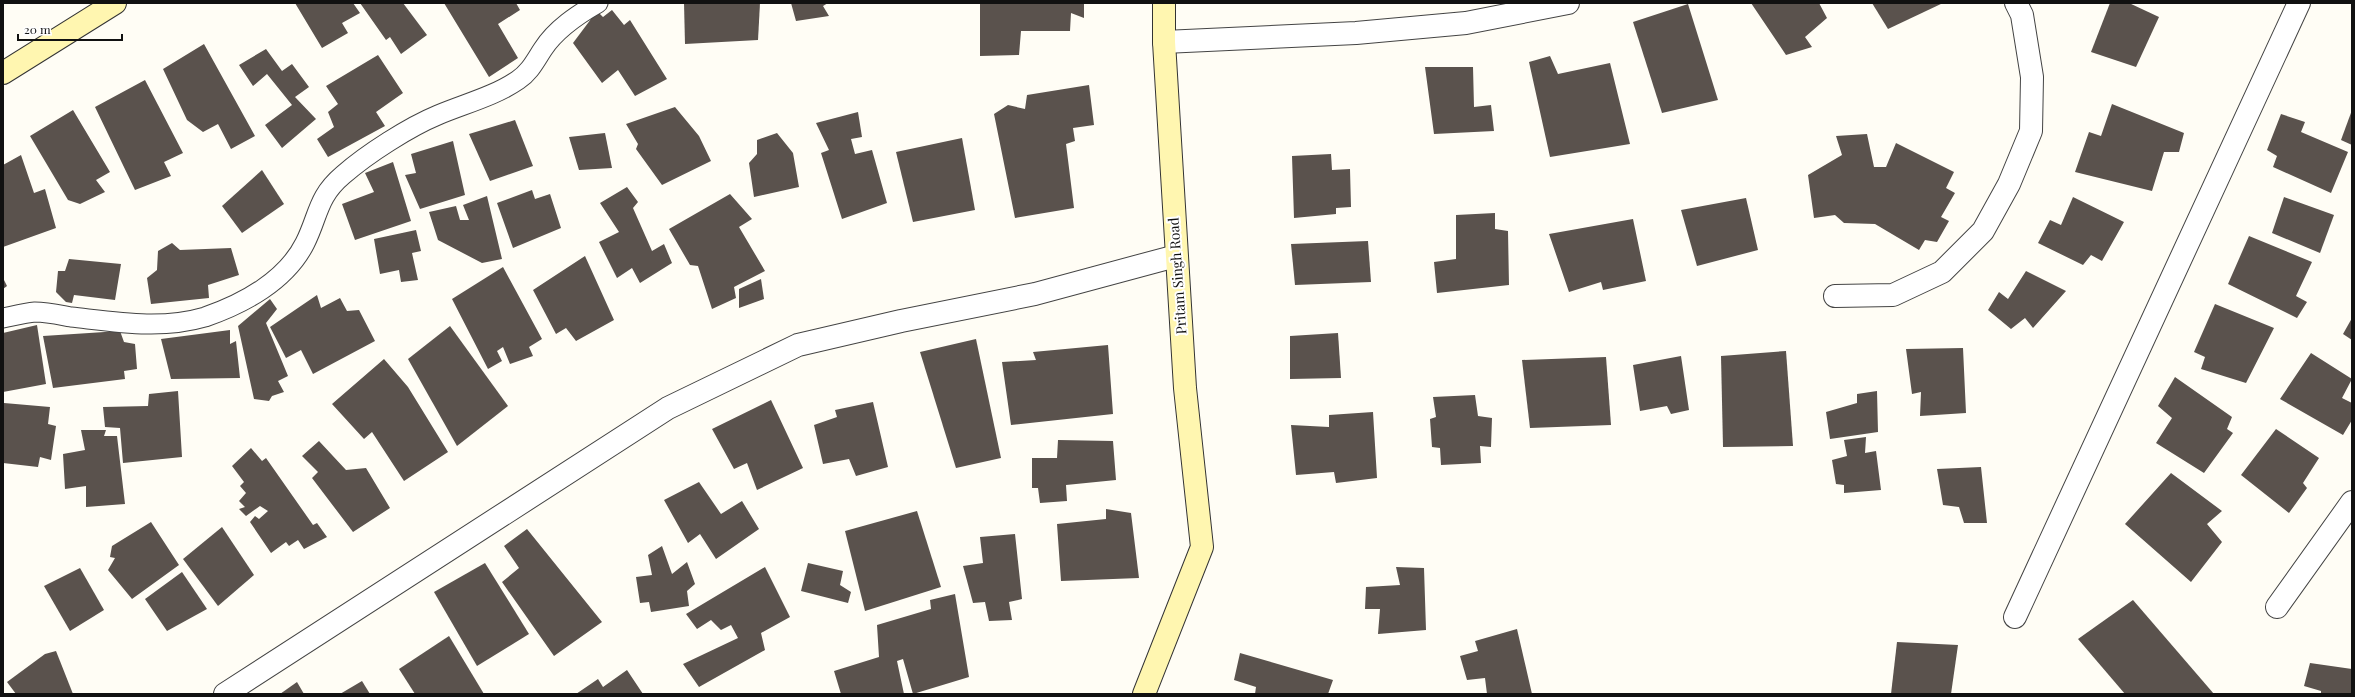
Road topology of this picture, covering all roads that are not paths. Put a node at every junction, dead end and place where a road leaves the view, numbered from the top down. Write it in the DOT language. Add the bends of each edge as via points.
graph roads {
  1 [pos="115,3"];
  2 [pos="598,3"];
  3 [pos="1164,3"];
  4 [pos="1568,3"];
  5 [pos="2016,3"];
  6 [pos="2299,3"];
  7 [pos="1164,42"];
  8 [pos="3,73"];
  9 [pos="1176,256"];
  10 [pos="1835,296"];
  11 [pos="3,318"];
  12 [pos="2352,502"];
  13 [pos="2277,607"];
  14 [pos="2015,617"];
  15 [pos="225,694"];
  16 [pos="1144,694"];
  1 -- 8 [label="street"];
  2 -- 11 [label="lane" via="560,28 543,49 533,67 518,80 435,116 366,156 343,175 322,199 304,245 285,271 262,290 234,306 203,317 172,323 140,325 35,312"];
  3 -- 7 [label="street, Pritam Singh Road"];
  4 -- 7 [label="street" via="1466,23 1356,32"];
  5 -- 10 [label="street" via="2022,14 2032,76 2031,131 2009,184 1983,231 1942,272 1893,295"];
  6 -- 14 [label="street"];
  7 -- 9 [label="street, Pritam Singh Road"];
  9 -- 15 [label="street" via="1036,294 798,345 668,408"];
  9 -- 16 [label="street, Pritam Singh Road" via="1185,388 1202,547"];
  12 -- 13 [label="street"];
}
